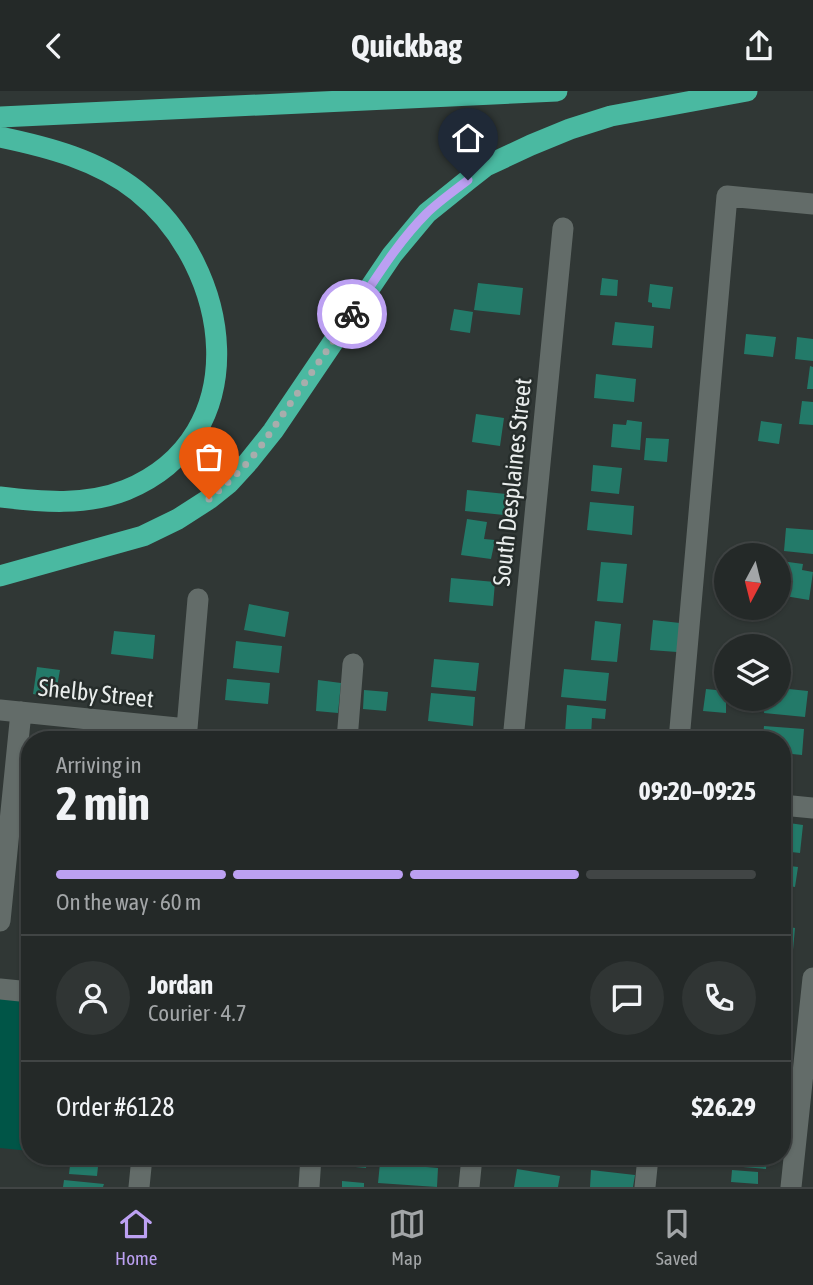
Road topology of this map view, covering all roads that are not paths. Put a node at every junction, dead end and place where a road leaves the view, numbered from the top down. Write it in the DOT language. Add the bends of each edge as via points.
graph roads {
  1 [pos="557,91"];
  2 [pos="747,91"];
  3 [pos="472,93"];
  4 [pos="0,117"];
  5 [pos="0,137"];
  6 [pos="813,204"];
  7 [pos="563,228"];
  8 [pos="0,497"];
  9 [pos="0,576"];
  10 [pos="198,599"];
  11 [pos="353,664"];
  12 [pos="11,711"];
  13 [pos="164,731"];
  14 [pos="187,731"];
  15 [pos="348,731"];
  16 [pos="514,731"];
  17 [pos="680,731"];
  18 [pos="791,806"];
  19 [pos="813,808"];
  20 [pos="0,921"];
  21 [pos="813,978"];
  22 [pos="0,989"];
  23 [pos="21,991"];
  24 [pos="791,1070"];
  25 [pos="804,1071"];
  26 [pos="141,1165"];
  27 [pos="311,1165"];
  28 [pos="471,1165"];
  29 [pos="647,1165"];
  30 [pos="139,1187"];
  31 [pos="309,1187"];
  32 [pos="469,1187"];
  33 [pos="645,1187"];
  34 [pos="791,1187"];
  1 -- 3 [label="highway"];
  2 -- 9 [label="highway" via="611,116 486,166 411,231 273,431 209,499 142,536"];
  3 -- 4 [label="highway"];
  5 -- 8 [label="highway" via="36,144 91,164 156,207 198,269 217,343 208,411 195,435 166,468 126,490 78,502"];
  6 -- 17 [label="street" via="727,196"];
  7 -- 16 [label="street, South Desplaines Street"];
  10 -- 14 [label="street"];
  11 -- 15 [label="street"];
  12 -- 13 [label="street, Shelby Street"];
  12 -- 20 [label="street"];
  18 -- 19 [label="street"];
  21 -- 25 [label="street"];
  22 -- 23 [label="street"];
  24 -- 25 [label="street"];
  25 -- 34 [label="street"];
  26 -- 30 [label="street"];
  27 -- 31 [label="street"];
  28 -- 32 [label="street"];
  29 -- 33 [label="street"];
}
